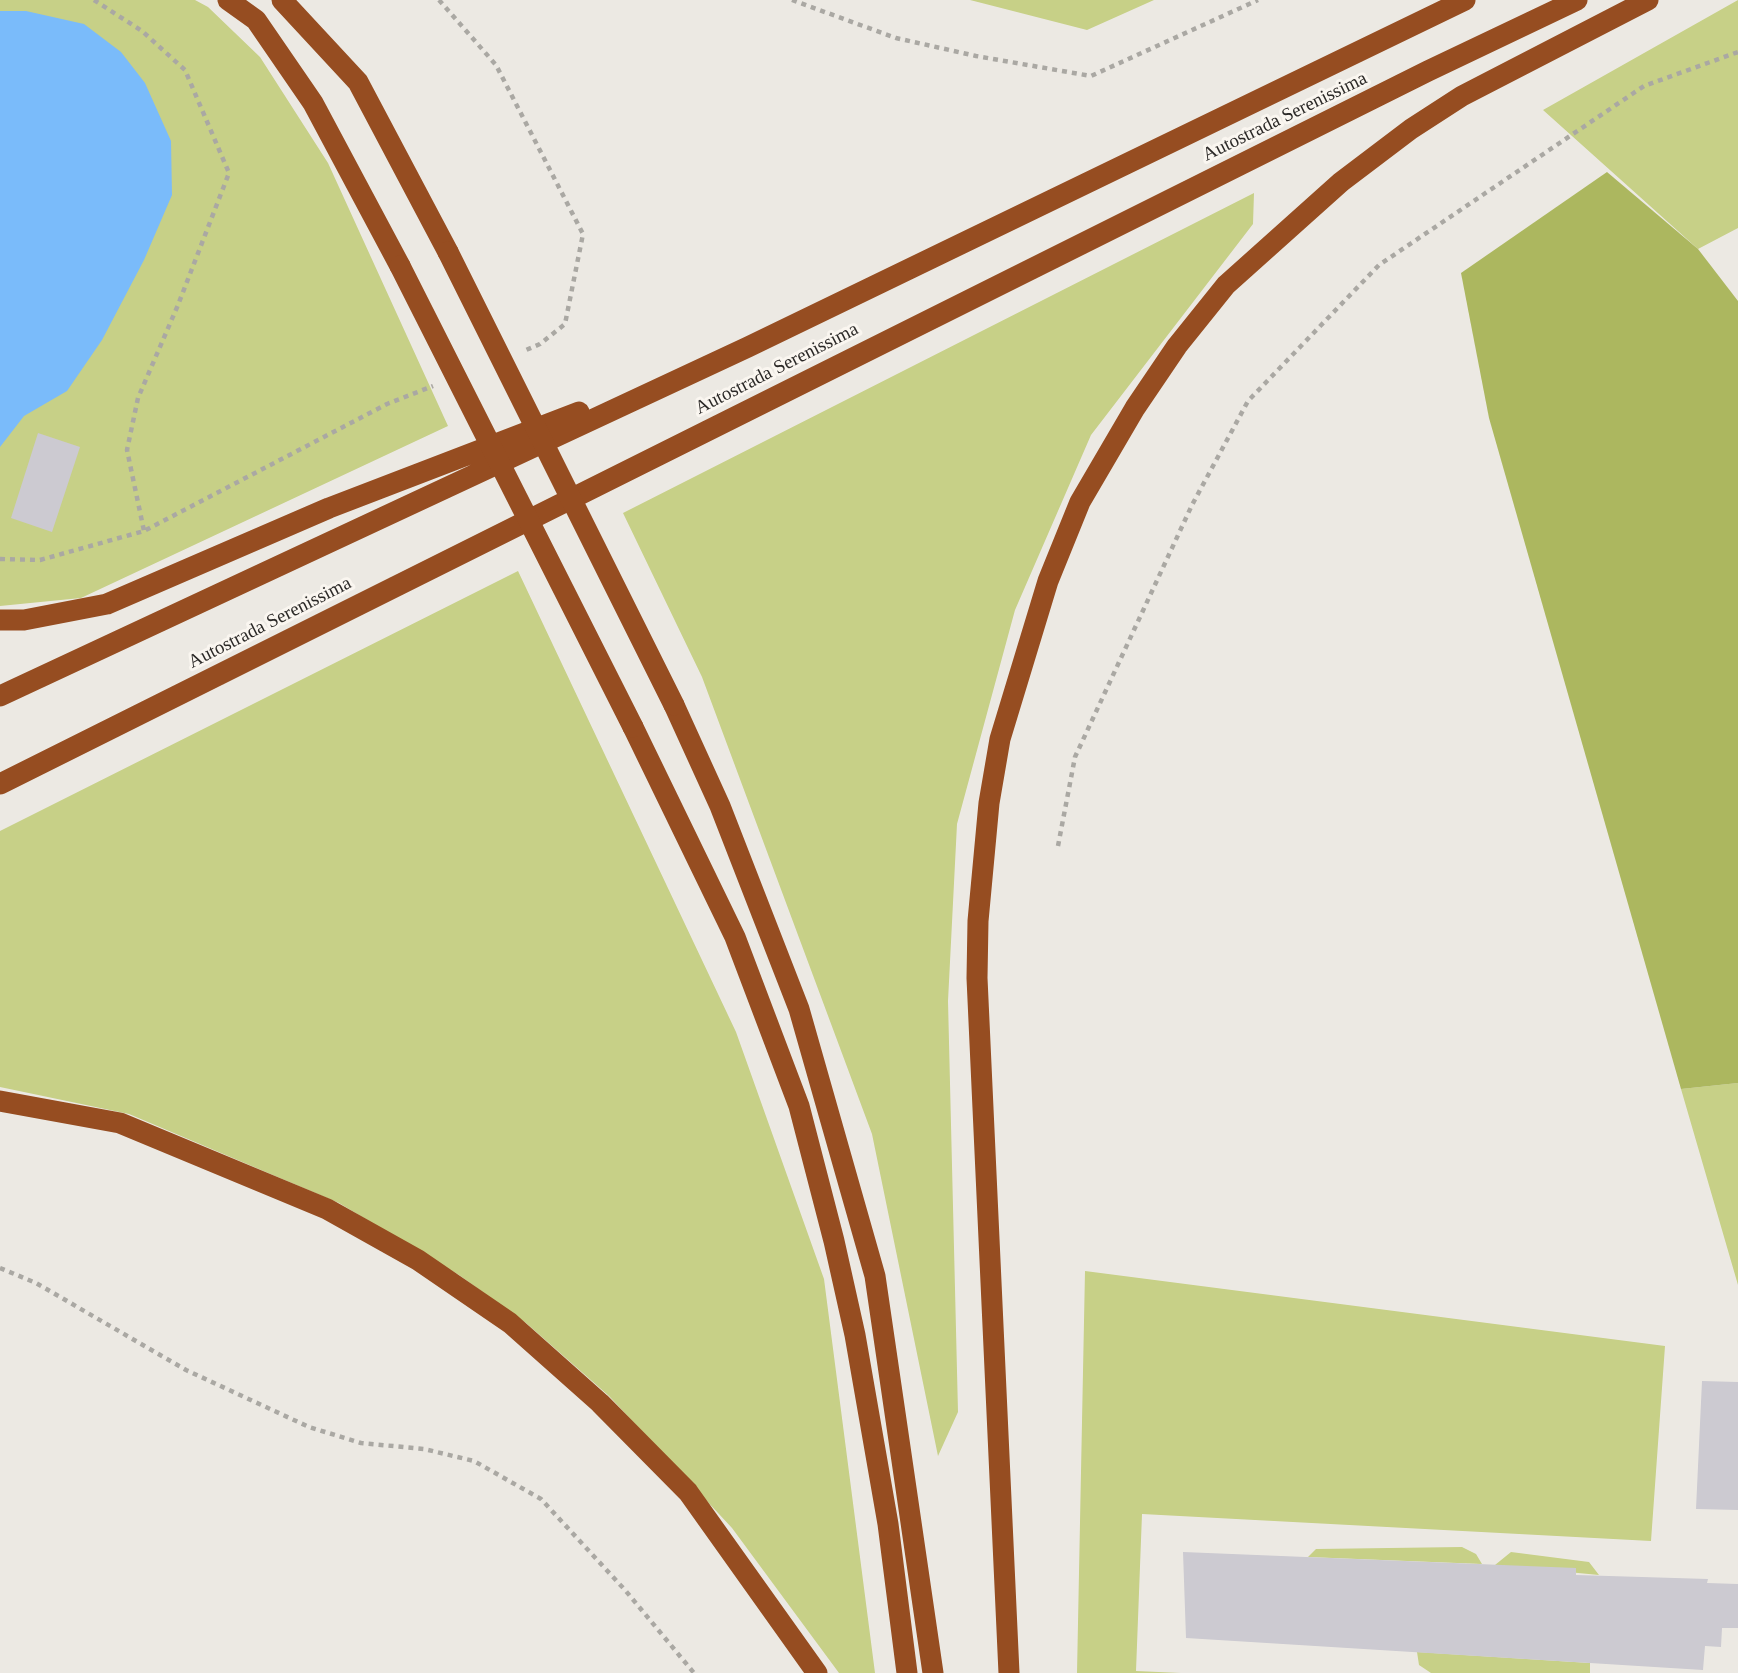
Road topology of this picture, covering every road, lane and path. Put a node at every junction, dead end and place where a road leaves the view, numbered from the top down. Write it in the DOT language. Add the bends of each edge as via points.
graph roads {
  1 [pos="94,0"];
  2 [pos="228,0"];
  3 [pos="282,0"];
  4 [pos="792,0"];
  5 [pos="1258,0"];
  6 [pos="1465,0"];
  7 [pos="1577,0"];
  8 [pos="1648,0"];
  9 [pos="1738,52"];
  10 [pos="748,347"];
  11 [pos="0,559"];
  12 [pos="0,620"];
  13 [pos="0,696"];
  14 [pos="0,784"];
  15 [pos="1058,846"];
  16 [pos="0,1101"];
  17 [pos="0,1268"];
  18 [pos="694,1673"];
  19 [pos="817,1673"];
  20 [pos="907,1673"];
  21 [pos="933,1673"];
  22 [pos="1009,1673"];
  1 -- 11 [label="path" via="142,31 185,70 229,173 138,398 127,450 144,531 40,560"];
  2 -- 20 [label="highway, bridge" via="256,20 313,103 400,266 735,937 799,1106 834,1241 888,1524"];
  3 -- 21 [label="highway, bridge" via="358,82 448,252 674,705 720,806 799,1009 875,1276"];
  4 -- 5 [label="path" via="896,38 1091,76"];
  6 -- 10 [label="highway, Autostrada Serenissima"];
  7 -- 14 [label="highway, Autostrada Serenissima"];
  8 -- 22 [label="highway" via="1462,96 1411,129 1340,182 1226,285 1135,408 1080,502 1048,581 1000,739 978,921"];
  9 -- 15 [label="path" via="1644,86 1379,265 1248,401 1192,505 1075,757"];
  10 -- 12 [label="highway" via="329,508 107,604 24,620"];
  10 -- 13 [label="highway, Autostrada Serenissima"];
  16 -- 19 [label="highway" via="120,1123 327,1209 418,1260 510,1323 600,1403 688,1492"];
  17 -- 18 [label="path" via="36,1283 186,1370 309,1427 361,1443 424,1449 474,1461 541,1499"];
}
